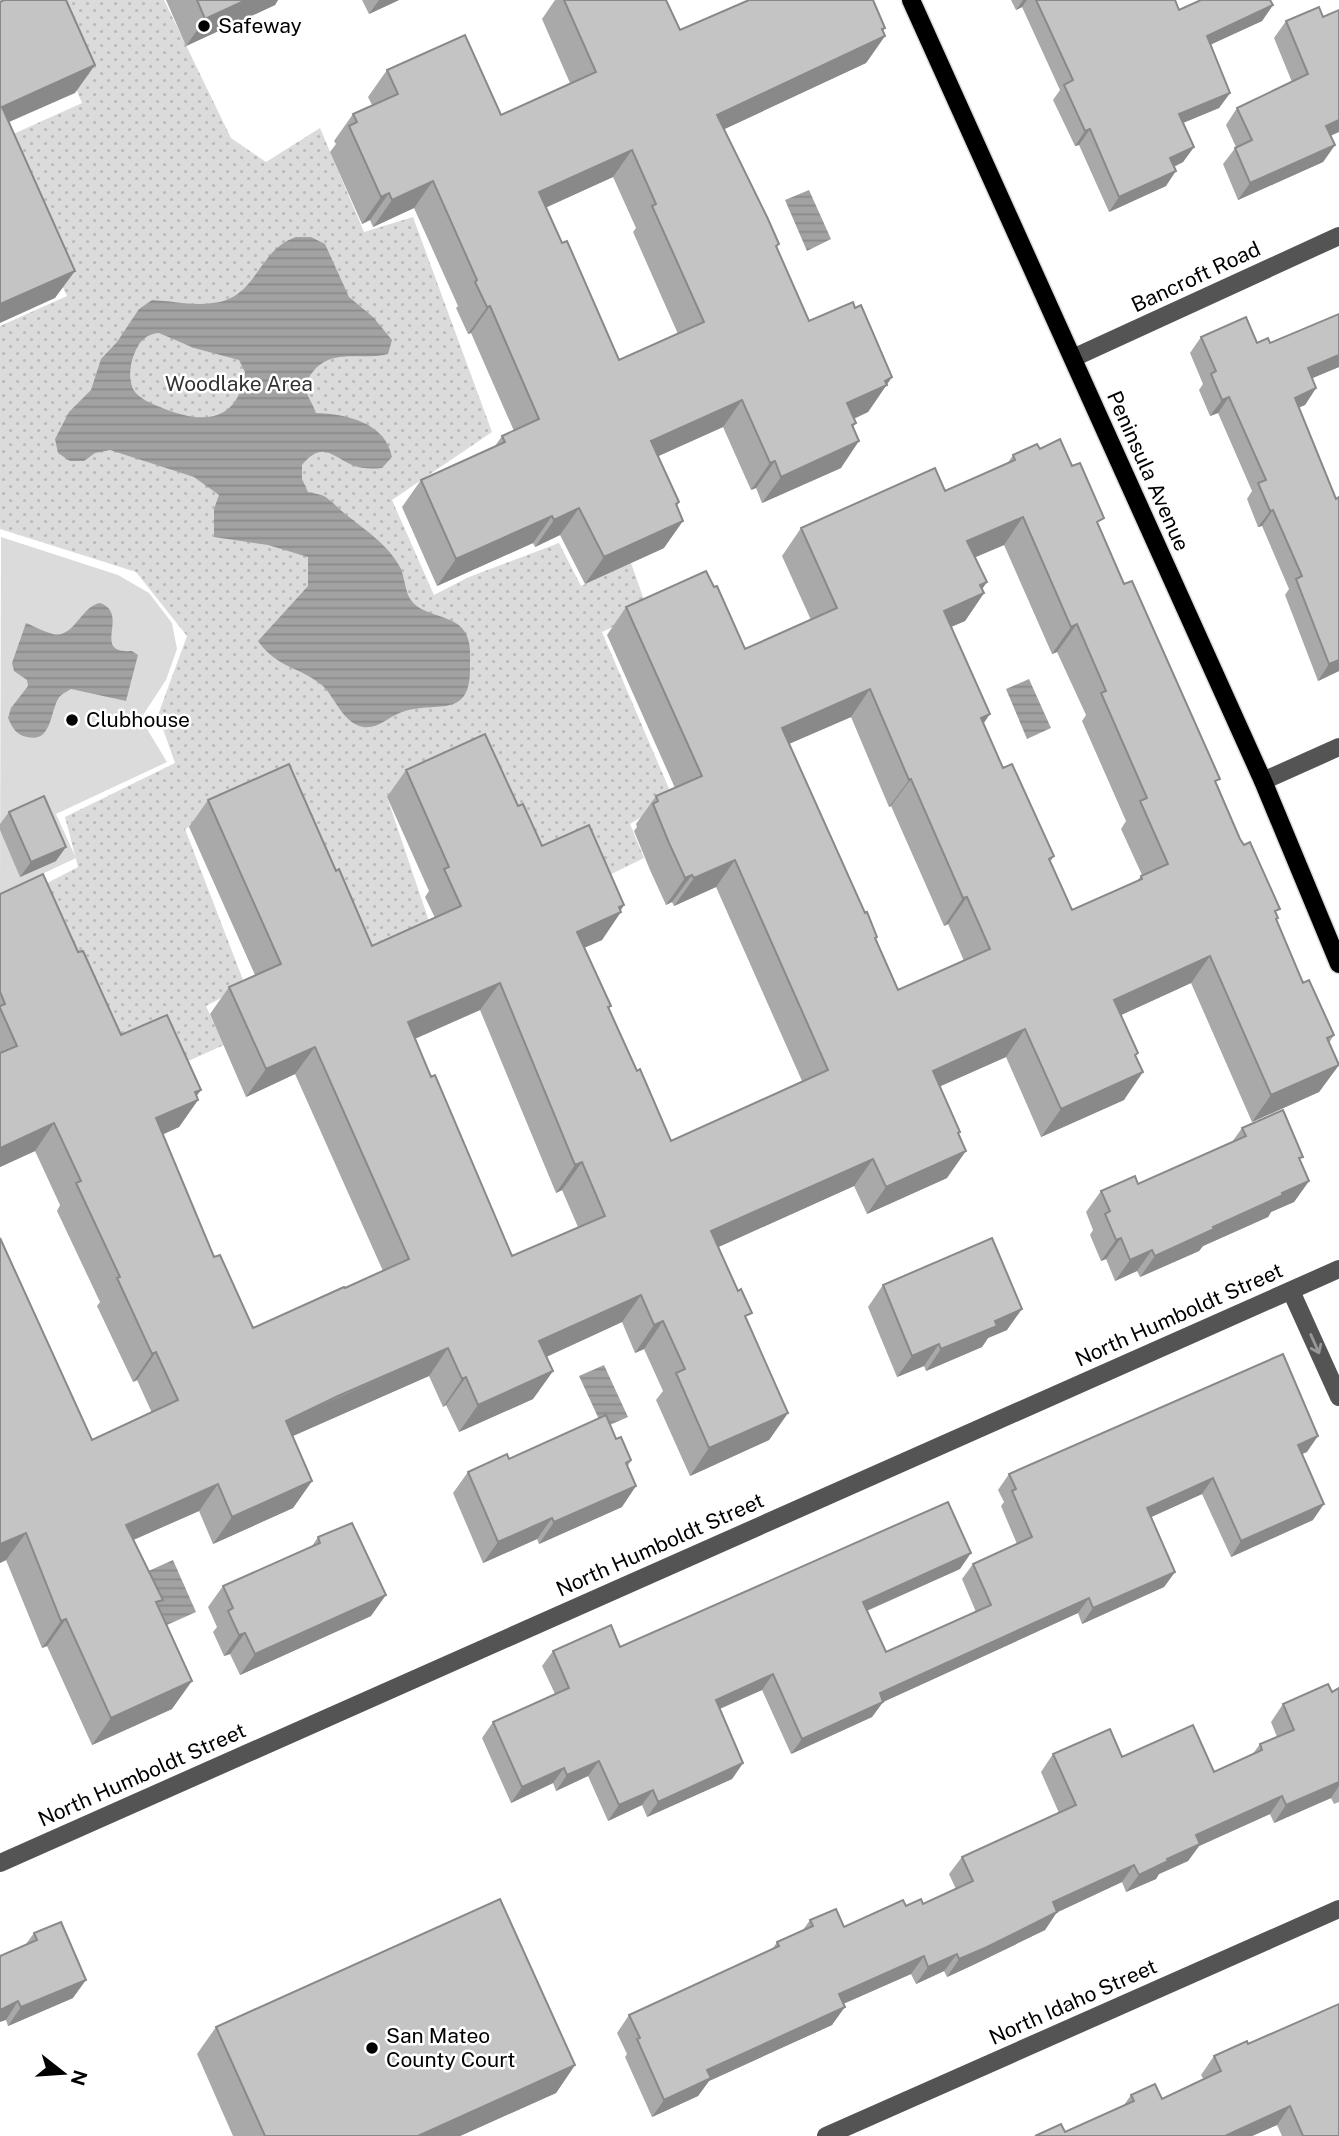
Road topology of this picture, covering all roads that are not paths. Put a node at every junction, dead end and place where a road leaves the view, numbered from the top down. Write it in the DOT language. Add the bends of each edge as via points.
graph roads {
  1 [pos="911,0"];
  2 [pos="1339,236"];
  3 [pos="1073,358"];
  4 [pos="1339,747"];
  5 [pos="1263,781"];
  6 [pos="1339,964"];
  7 [pos="1339,1269"];
  8 [pos="1291,1291"];
  9 [pos="1339,1397"];
  10 [pos="0,1863"];
  11 [pos="1339,1909"];
  12 [pos="826,2136"];
  1 -- 3 [label="main road, Peninsula Avenue"];
  2 -- 3 [label="street, Bancroft Road"];
  3 -- 5 [label="main road, Peninsula Avenue"];
  4 -- 5 [label="street"];
  5 -- 6 [label="main road, Peninsula Avenue"];
  7 -- 8 [label="street, North Humboldt Street"];
  8 -- 9 [label="street, one-way"];
  8 -- 10 [label="street, North Humboldt Street"];
  11 -- 12 [label="street, North Idaho Street"];
}
